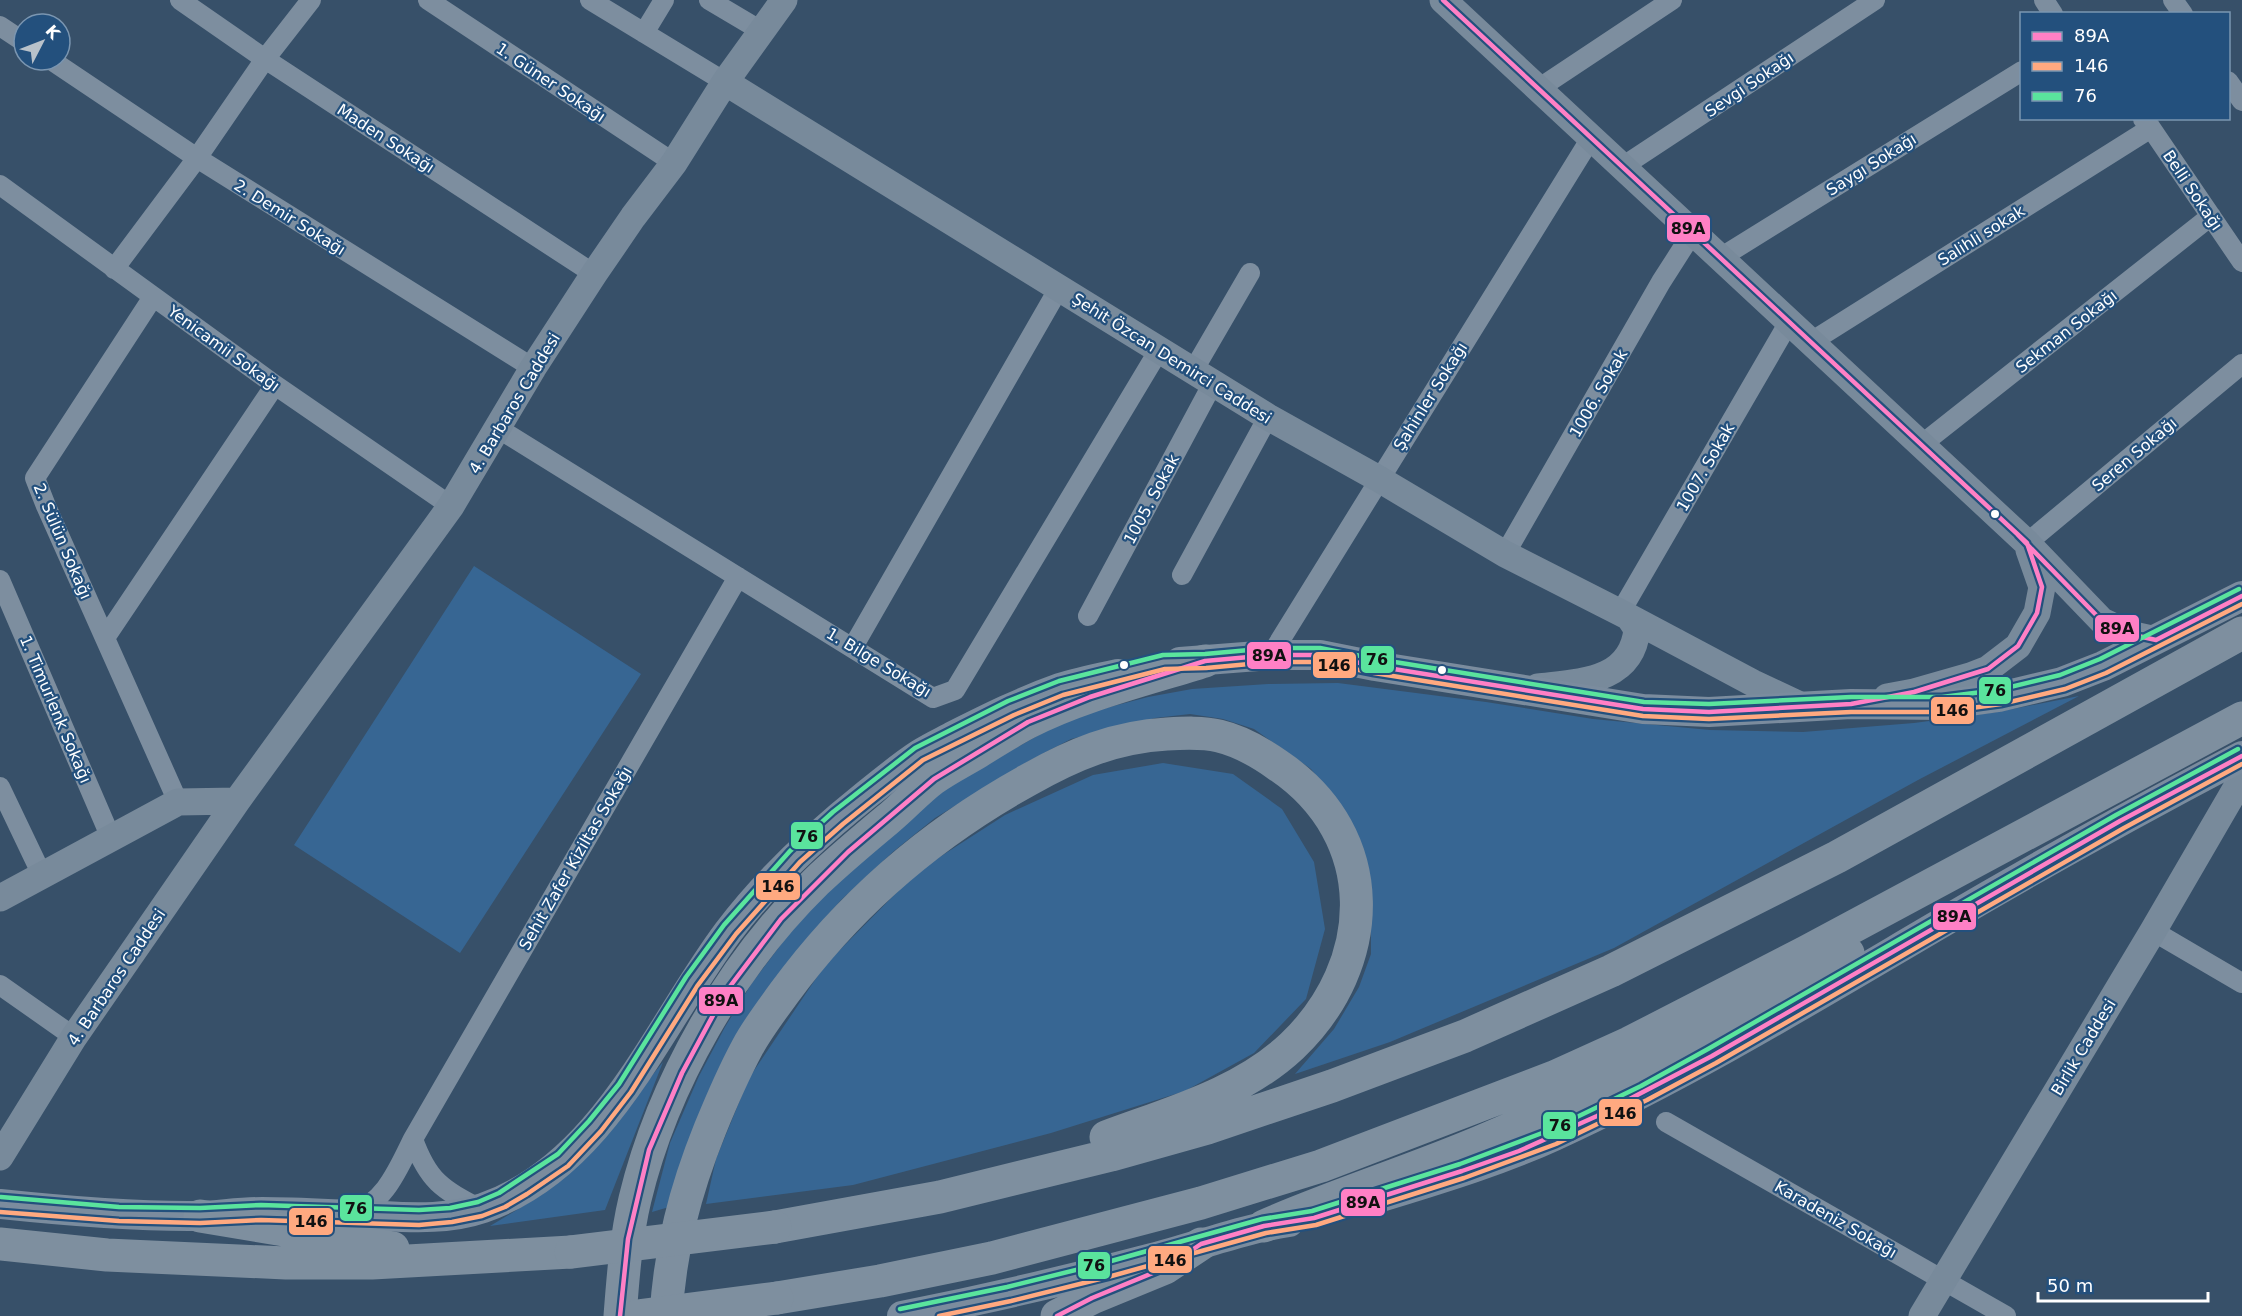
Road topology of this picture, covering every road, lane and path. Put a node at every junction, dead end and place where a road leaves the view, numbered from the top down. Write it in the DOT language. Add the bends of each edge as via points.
graph roads {
  1 [pos="180,0"];
  2 [pos="311,0"];
  3 [pos="428,0"];
  4 [pos="590,0"];
  5 [pos="664,0"];
  6 [pos="709,0"];
  7 [pos="784,0"];
  8 [pos="1443,0"];
  9 [pos="1672,0"];
  10 [pos="1875,0"];
  11 [pos="762,32"];
  12 [pos="644,33"];
  13 [pos="265,59"];
  14 [pos="69,72"];
  15 [pos="2020,72"];
  16 [pos="725,82"];
  17 [pos="2230,83"];
  18 [pos="1538,89"];
  19 [pos="2242,101"];
  20 [pos="2147,123"];
  21 [pos="1591,138"];
  22 [pos="197,158"];
  23 [pos="674,163"];
  24 [pos="1622,167"];
  25 [pos="0,185"];
  26 [pos="2211,216"];
  27 [pos="1693,232"];
  28 [pos="1720,258"];
  29 [pos="2242,262"];
  30 [pos="114,269"];
  31 [pos="1250,273"];
  32 [pos="594,274"];
  33 [pos="1059,288"];
  34 [pos="153,297"];
  35 [pos="1789,322"];
  36 [pos="1811,342"];
  37 [pos="1159,350"];
  38 [pos="2242,364"];
  39 [pos="533,368"];
  40 [pos="1203,377"];
  41 [pos="275,385"];
  42 [pos="1268,417"];
  43 [pos="498,429"];
  44 [pos="1921,445"];
  45 [pos="1379,479"];
  46 [pos="450,506"];
  47 [pos="2027,543"];
  48 [pos="1505,554"];
  49 [pos="1182,575"];
  50 [pos="738,577"];
  51 [pos="2242,578"];
  52 [pos="0,580"];
  53 [pos="2231,602"];
  54 [pos="1625,615"];
  55 [pos="1088,616"];
  56 [pos="2242,633"];
  57 [pos="105,638"];
  58 [pos="2156,640"];
  59 [pos="853,647"];
  60 [pos="1270,655"];
  61 [pos="1205,661"];
  62 [pos="1521,688"];
  63 [pos="1851,704"];
  64 [pos="1802,706"];
  65 [pos="2242,718"];
  66 [pos="2242,756"];
  67 [pos="2242,778"];
  68 [pos="0,787"];
  69 [pos="237,801"];
  70 [pos="178,802"];
  71 [pos="111,838"];
  72 [pos="1978,859"];
  73 [pos="42,875"];
  74 [pos="0,898"];
  75 [pos="2153,931"];
  76 [pos="2242,982"];
  77 [pos="0,985"];
  78 [pos="74,1037"];
  79 [pos="1666,1122"];
  80 [pos="413,1139"];
  81 [pos="0,1157"];
  82 [pos="1012,1181"];
  83 [pos="0,1204"];
  84 [pos="480,1209"];
  85 [pos="338,1215"];
  86 [pos="200,1216"];
  87 [pos="1264,1226"];
  88 [pos="0,1244"];
  89 [pos="1201,1244"];
  90 [pos="445,1260"];
  91 [pos="1943,1280"];
  92 [pos="620,1316"];
  93 [pos="637,1316"];
  94 [pos="666,1316"];
  95 [pos="902,1316"];
  96 [pos="1057,1316"];
  97 [pos="1922,1316"];
  98 [pos="2006,1316"];
  1 -- 13 [label="street, Maden Sokağı"];
  2 -- 13 [label="street"];
  3 -- 23 [label="street, 1. Güner Sokağı"];
  4 -- 12 [label="street"];
  5 -- 12 [label="street"];
  6 -- 11 [label="street"];
  7 -- 11 [label="street, 4. Barbaros Caddesi"];
  8 -- 18 [label="street"];
  9 -- 18 [label="street"];
  10 -- 24 [label="street, Sevgi Sokağı"];
  11 -- 16 [label="street, 4. Barbaros Caddesi"];
  12 -- 16 [label="street"];
  13 -- 22 [label="street"];
  13 -- 32 [label="street, Maden Sokağı"];
  14 -- 22 [label="street, 2. Demir Sokağı"];
  15 -- 28 [label="street, Saygı Sokağı"];
  16 -- 23 [label="street, 4. Barbaros Caddesi"];
  16 -- 33 [label="street, Şehit Özcan Demirci Caddesi"];
  17 -- 19 [label="street"];
  18 -- 21 [label="street"];
  20 -- 26 [label="street, Belli Sokağı"];
  20 -- 36 [label="street, Salihli sokak"];
  21 -- 24 [label="street"];
  21 -- 45 [label="street, Şahinler Sokağı"];
  22 -- 30 [label="street"];
  22 -- 39 [label="street, 2. Demir Sokağı"];
  23 -- 32 [label="street, 4. Barbaros Caddesi"];
  24 -- 27 [label="street"];
  25 -- 30 [label="street, Yenicamii Sokağı"];
  26 -- 29 [label="street, Belli Sokağı"];
  26 -- 44 [label="street, Sekman Sokağı"];
  27 -- 28 [label="street"];
  27 -- 48 [label="street, 1006. Sokak"];
  28 -- 35 [label="street"];
  30 -- 34 [label="street, Yenicamii Sokağı"];
  31 -- 40 [label="street, 1005. Sokak"];
  32 -- 39 [label="street, 4. Barbaros Caddesi"];
  33 -- 37 [label="street, Şehit Özcan Demirci Caddesi"];
  33 -- 59 [label="street"];
  34 -- 41 [label="street, Yenicamii Sokağı"];
  34 -- 57 [label="street, 2. Sülün Sokağı" via="35,478"];
  35 -- 36 [label="street"];
  35 -- 54 [label="street, 1007. Sokak"];
  36 -- 44 [label="street"];
  37 -- 40 [label="street, Şehit Özcan Demirci Caddesi"];
  37 -- 59 [label="street, 1. Bilge Sokağı" via="955,690 933,698"];
  38 -- 47 [label="street, Seren Sokağı"];
  39 -- 43 [label="street, 4. Barbaros Caddesi"];
  40 -- 42 [label="street, Şehit Özcan Demirci Caddesi"];
  40 -- 55 [label="street, 1005. Sokak"];
  41 -- 46 [label="street, Yenicamii Sokağı"];
  41 -- 57 [label="street"];
  42 -- 45 [label="street, Şehit Özcan Demirci Caddesi"];
  42 -- 49 [label="street"];
  43 -- 46 [label="street, 4. Barbaros Caddesi"];
  43 -- 50 [label="street, 1. Bilge Sokağı"];
  44 -- 47 [label="street"];
  45 -- 48 [label="street, Şehit Özcan Demirci Caddesi"];
  45 -- 60 [label="street, Şahinler Sokağı"];
  46 -- 69 [label="street, 4. Barbaros Caddesi"];
  47 -- 58 [label="street" via="2102,621 2129,634"];
  47 -- 63 [label="street" via="2042,587 2037,613 2018,646 1988,669 1970,676 1914,693"];
  48 -- 54 [label="street, Şehit Özcan Demirci Caddesi"];
  50 -- 59 [label="street, 1. Bilge Sokağı"];
  50 -- 80 [label="street, Sehit Zafer Kiziltas Sokağı"];
  51 -- 53 [label="street"];
  52 -- 71 [label="street, 1. Timurlenk Sokağı"];
  53 -- 58 [label="main road"];
  54 -- 62 [label="street" via="1637,629 1636,644 1627,659 1608,674 1591,681"];
  54 -- 64 [label="street, Şehit Özcan Demirci Caddesi"];
  56 -- 82 [label="highway" via="1837,857 1611,971 1465,1036 1218,1125"];
  57 -- 70 [label="street, 2. Sülün Sokağı"];
  58 -- 63 [label="main road" via="2062,682 1999,697 1942,705"];
  60 -- 61 [label="main road"];
  60 -- 62 [label="main road" via="1320,655"];
  61 -- 84 [label="main road" via="1164,662 1061,688 919,754 837,818 759,894 693,981 596,1126 563,1160 524,1188"];
  61 -- 92 [label="highway" via="1090,697 1028,722 962,761 934,779 848,852 781,919 724,993 662,1115 636,1198"];
  62 -- 64 [label="main road" via="1643,709 1709,712"];
  63 -- 64 [label="main road"];
  65 -- 72 [label="highway"];
  66 -- 87 [label="main road" via="2120,821 1721,1051 1597,1116 1462,1171 1314,1218"];
  67 -- 75 [label="street, Birlik Caddesi"];
  68 -- 73 [label="street"];
  69 -- 70 [label="street"];
  69 -- 78 [label="street, 4. Barbaros Caddesi"];
  70 -- 71 [label="street"];
  71 -- 73 [label="street"];
  72 -- 87 [label="highway" via="1923,903 1844,955 1703,1037 1479,1142"];
  72 -- 93 [label="highway, bridge" via="1629,1043 1554,1077 1331,1162 1201,1203 992,1258 777,1298"];
  73 -- 74 [label="street"];
  75 -- 76 [label="street"];
  75 -- 91 [label="street, Birlik Caddesi"];
  77 -- 78 [label="street"];
  78 -- 81 [label="street, 4. Barbaros Caddesi"];
  79 -- 91 [label="street, Karadeniz Sokağı"];
  80 -- 84 [label="street" via="421,1162 434,1181"];
  80 -- 85 [label="street, Sehit Zafer Kiziltas Sokağı" via="393,1180 376,1198 359,1211"];
  82 -- 90 [label="highway, bridge" via="774,1227 571,1252"];
  82 -- 94 [label="highway" via="1086,1145 1242,1083 1289,1048 1327,1005 1342,978 1356,923 1357,895 1351,866 1341,835 1323,806 1299,780 1264,756 1218,736 1185,733 1106,743 1055,765 994,799 921,852 862,902 826,940 770,1012 723,1096 688,1186 676,1233"];
  83 -- 86 [label="main road"];
  84 -- 85 [label="main road" via="419,1218"];
  85 -- 86 [label="main road" via="261,1212"];
  86 -- 90 [label="highway" via="379,1245"];
  87 -- 89 [label="main road"];
  88 -- 90 [label="highway" via="106,1255 252,1262"];
  89 -- 95 [label="main road" via="1009,1294"];
  89 -- 96 [label="highway" via="1165,1268"];
  91 -- 97 [label="street, Birlik Caddesi"];
  91 -- 98 [label="street, Karadeniz Sokağı"];
}
